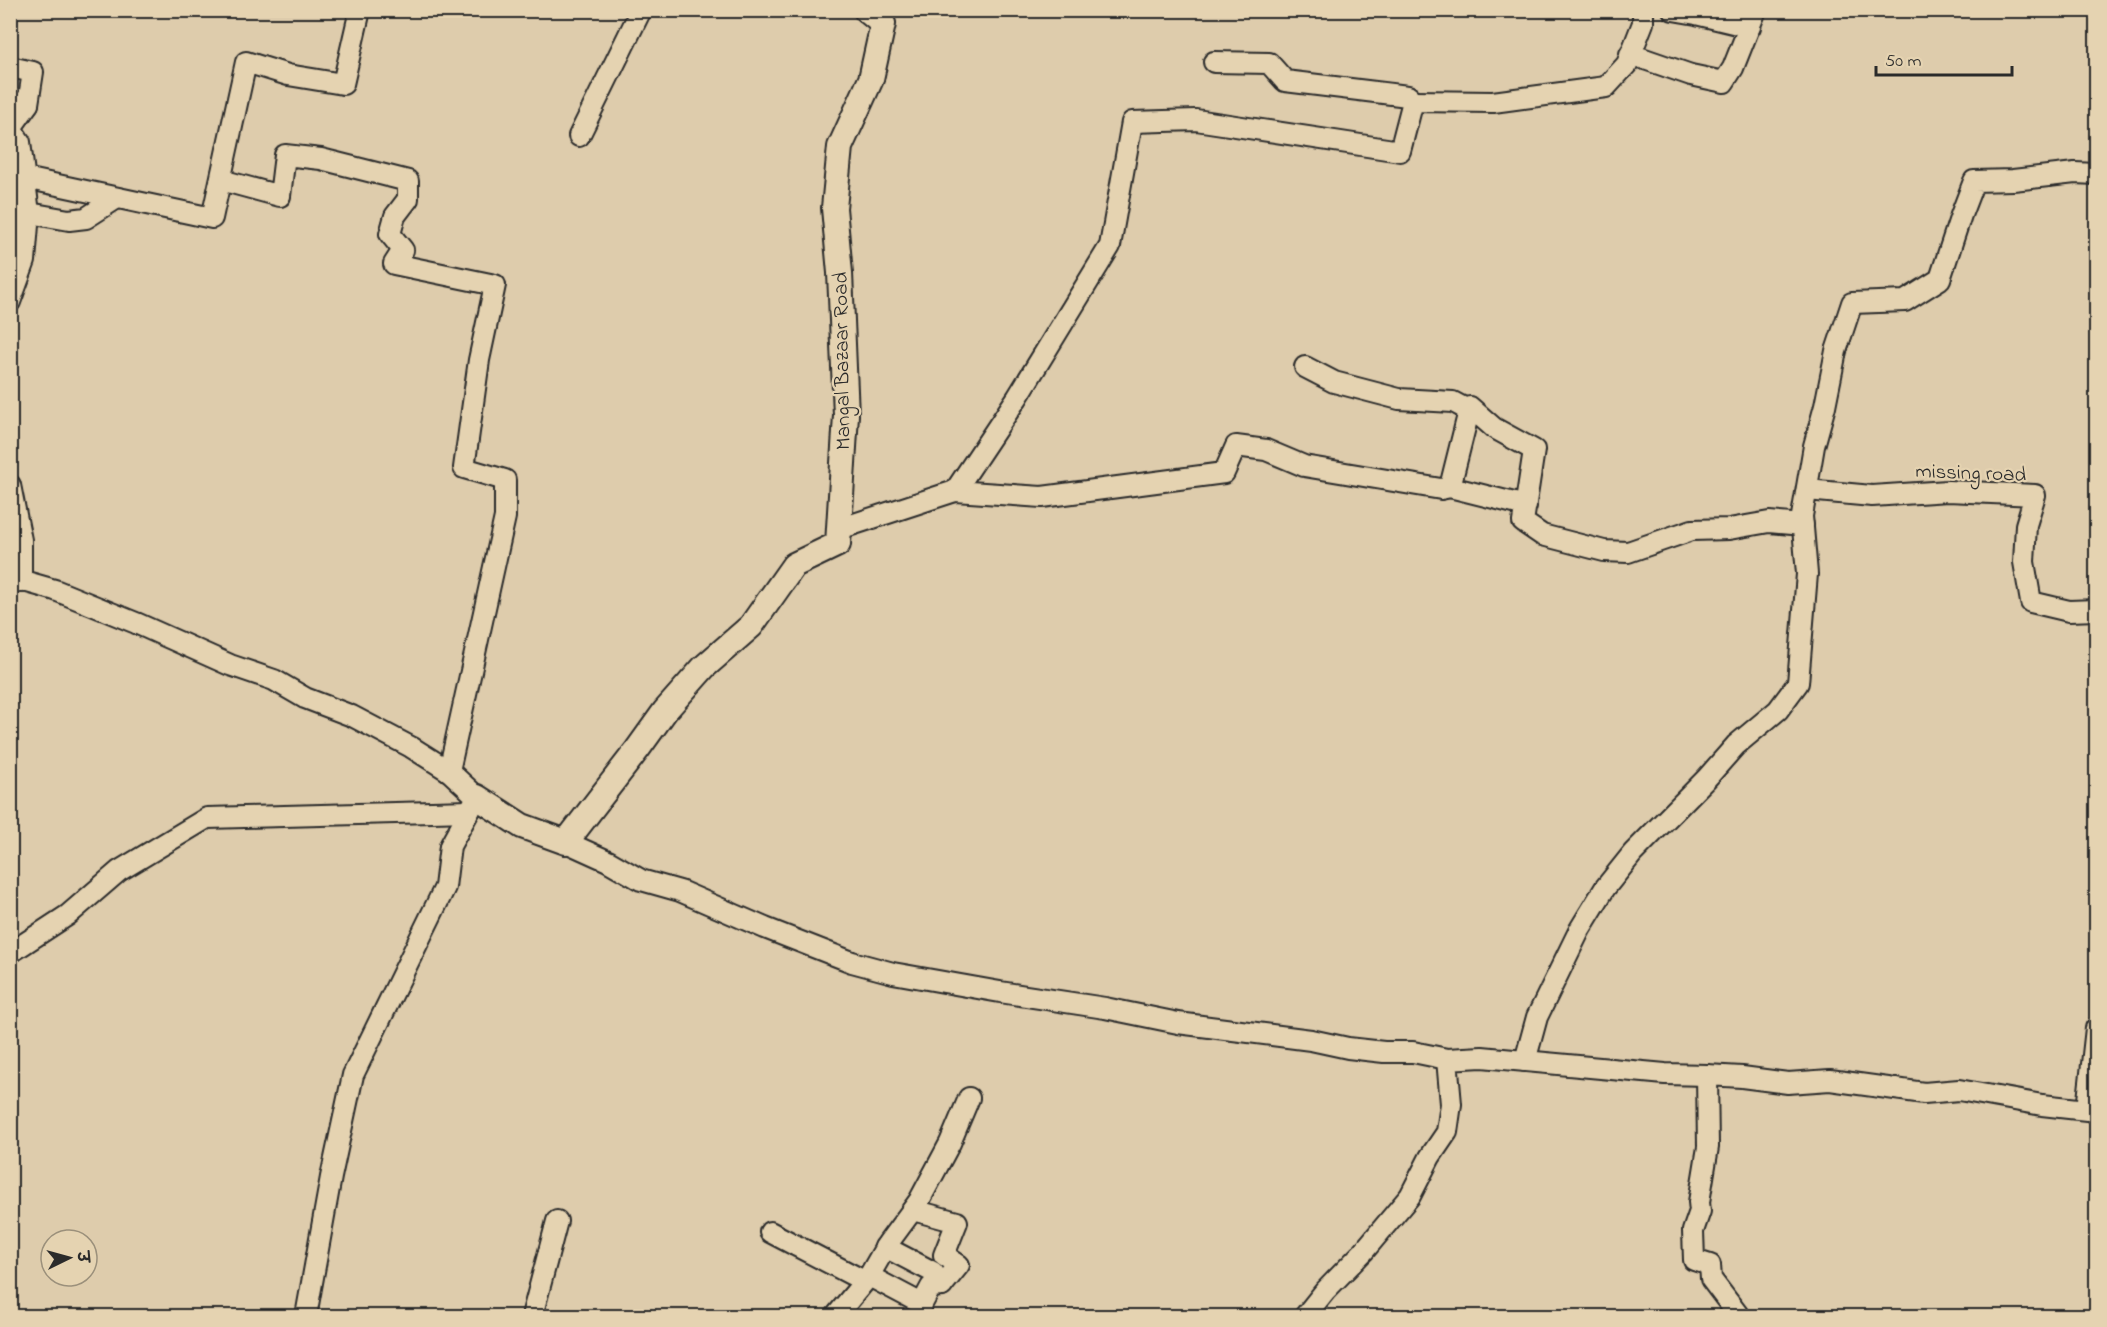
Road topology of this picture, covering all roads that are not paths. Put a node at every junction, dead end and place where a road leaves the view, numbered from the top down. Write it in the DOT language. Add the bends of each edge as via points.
graph roads {
  1 [pos="360,10"];
  2 [pos="641,10"];
  3 [pos="866,10"];
  4 [pos="1643,10"];
  5 [pos="1673,10"];
  6 [pos="1753,19"];
  7 [pos="1630,54"];
  8 [pos="1214,62"];
  9 [pos="10,67"];
  10 [pos="1413,101"];
  11 [pos="19,102"];
  12 [pos="579,136"];
  13 [pos="2097,174"];
  14 [pos="24,178"];
  15 [pos="221,180"];
  16 [pos="117,198"];
  17 [pos="20,211"];
  18 [pos="10,302"];
  19 [pos="1305,367"];
  20 [pos="1470,411"];
  21 [pos="10,485"];
  22 [pos="1450,487"];
  23 [pos="1807,490"];
  24 [pos="955,491"];
  25 [pos="1526,506"];
  26 [pos="1803,525"];
  27 [pos="839,529"];
  28 [pos="16,582"];
  29 [pos="2097,610"];
  30 [pos="449,771"];
  31 [pos="473,804"];
  32 [pos="566,842"];
  33 [pos="10,953"];
  34 [pos="2097,1028"];
  35 [pos="1447,1059"];
  36 [pos="1525,1062"];
  37 [pos="1707,1075"];
  38 [pos="969,1098"];
  39 [pos="2092,1110"];
  40 [pos="913,1210"];
  41 [pos="557,1221"];
  42 [pos="770,1232"];
  43 [pos="885,1247"];
  44 [pos="867,1279"];
  45 [pos="942,1286"];
  46 [pos="306,1317"];
  47 [pos="532,1317"];
  48 [pos="836,1317"];
  49 [pos="1305,1317"];
  50 [pos="1739,1317"];
  1 -- 15 [label="street" via="343,84 288,75 246,62"];
  2 -- 12 [label="street"];
  3 -- 27 [label="street, Mangal Bazaar Road" via="883,24 871,79 840,147 834,208 846,415"];
  4 -- 7 [label="street" via="1643,23"];
  5 -- 6 [label="street"];
  6 -- 7 [label="street" via="1724,82"];
  7 -- 10 [label="street" via="1627,64 1606,87 1493,102"];
  8 -- 10 [label="street" via="1269,63 1285,81 1408,96"];
  9 -- 11 [label="street" via="33,72"];
  10 -- 24 [label="street" via="1400,152 1196,120 1132,122 1110,246"];
  11 -- 14 [label="street" via="11,128 20,142"];
  13 -- 23 [label="street" via="1974,181 1940,279 1905,301 1852,303 1836,351"];
  14 -- 16 [label="street"];
  14 -- 17 [label="street"];
  15 -- 16 [label="street" via="212,218"];
  15 -- 30 [label="street" via="280,196 285,155 321,159 408,182 408,199 395,216 390,234 403,250 394,264 495,285 479,360 464,468 505,480 505,517"];
  16 -- 17 [label="street" via="86,218 69,220"];
  17 -- 18 [label="street" via="25,261"];
  19 -- 20 [label="street" via="1335,382 1399,399 1453,402"];
  20 -- 22 [label="street"];
  20 -- 25 [label="street" via="1470,407 1494,428 1534,450"];
  21 -- 28 [label="street" via="21,540"];
  22 -- 24 [label="street" via="1441,489 1304,466 1266,450 1236,446 1224,473 1042,497"];
  22 -- 25 [label="street"];
  23 -- 26 [label="street"];
  23 -- 29 [label="street, missing road" via="1872,496 1948,491 2035,495 2026,525 2024,562 2031,602 2069,611"];
  24 -- 27 [label="street"];
  25 -- 26 [label="street" via="1523,522 1542,535 1604,551 1628,552 1692,530 1769,522"];
  26 -- 36 [label="street" via="1807,574 1798,683 1778,710 1736,745 1605,888 1537,1017"];
  27 -- 32 [label="street" via="838,544 794,565 751,626 704,667 665,711"];
  28 -- 30 [label="street" via="55,590 274,680 305,698 352,716"];
  30 -- 31 [label="street"];
  31 -- 32 [label="street"];
  31 -- 33 [label="street" via="207,818 119,871 68,915"];
  31 -- 46 [label="street" via="450,846 445,887 353,1075"];
  32 -- 35 [label="street" via="641,880 680,891 852,962 893,973 1178,1023"];
  34 -- 39 [label="street"];
  35 -- 36 [label="street" via="1482,1057"];
  35 -- 49 [label="street" via="1451,1104 1447,1132 1410,1196"];
  36 -- 37 [label="street"];
  37 -- 39 [label="street" via="1788,1083 1830,1080 1924,1093 1959,1090"];
  37 -- 50 [label="street" via="1708,1147 1700,1211 1693,1231 1694,1260 1710,1265 1711,1279"];
  38 -- 40 [label="street" via="950,1143"];
  40 -- 43 [label="street"];
  40 -- 45 [label="street" via="957,1222 944,1256 959,1265"];
  41 -- 47 [label="street"];
  42 -- 44 [label="street"];
  43 -- 44 [label="street"];
  43 -- 45 [label="street" via="933,1272"];
  44 -- 45 [label="street" via="922,1304 931,1287"];
  44 -- 48 [label="street"];
}
